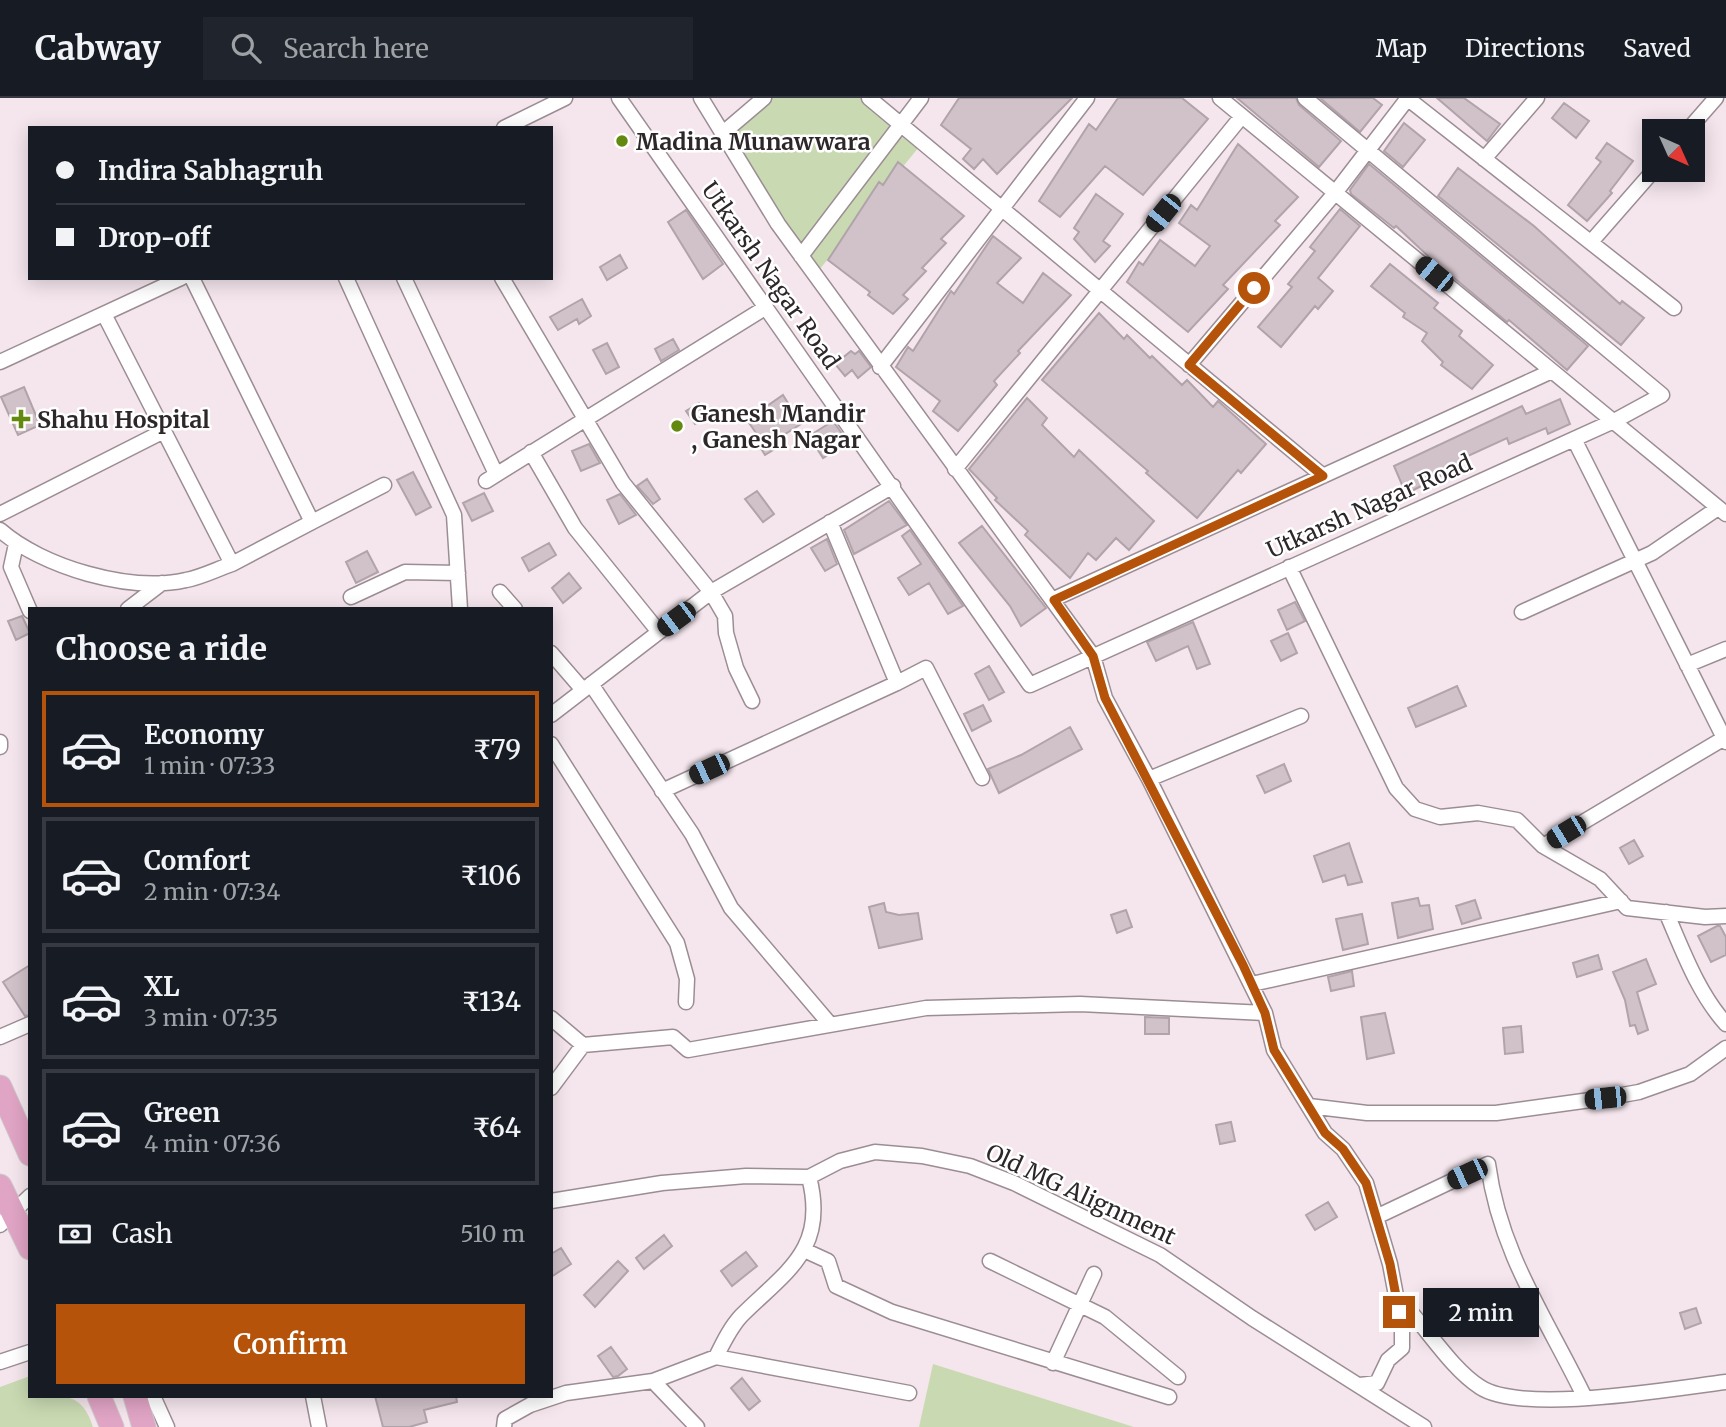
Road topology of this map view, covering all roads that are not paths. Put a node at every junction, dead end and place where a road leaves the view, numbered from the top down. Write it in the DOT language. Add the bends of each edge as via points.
graph roads {
  1 [pos="565,98"];
  2 [pos="619,98"];
  3 [pos="701,98"];
  4 [pos="764,98"];
  5 [pos="869,98"];
  6 [pos="921,98"];
  7 [pos="1087,98"];
  8 [pos="1220,98"];
  9 [pos="1305,98"];
  10 [pos="1408,98"];
  11 [pos="1537,98"];
  12 [pos="1716,98"];
  13 [pos="1242,116"];
  14 [pos="1698,119"];
  15 [pos="901,123"];
  16 [pos="508,126"];
  17 [pos="723,133"];
  18 [pos="1369,151"];
  19 [pos="1484,159"];
  20 [pos="1644,182"];
  21 [pos="1335,193"];
  22 [pos="1002,208"];
  23 [pos="1591,242"];
  24 [pos="801,256"];
  25 [pos="177,280"];
  26 [pos="193,280"];
  27 [pos="347,280"];
  28 [pos="405,280"];
  29 [pos="503,280"];
  30 [pos="1100,290"];
  31 [pos="1674,307"];
  32 [pos="765,308"];
  33 [pos="104,314"];
  34 [pos="0,362"];
  35 [pos="1189,365"];
  36 [pos="880,367"];
  37 [pos="1552,372"];
  38 [pos="584,420"];
  39 [pos="1613,421"];
  40 [pos="164,431"];
  41 [pos="1574,439"];
  42 [pos="531,452"];
  43 [pos="955,469"];
  44 [pos="1323,476"];
  45 [pos="384,485"];
  46 [pos="893,486"];
  47 [pos="1722,511"];
  48 [pos="0,514"];
  49 [pos="312,522"];
  50 [pos="830,522"];
  51 [pos="0,530"];
  52 [pos="16,544"];
  53 [pos="1635,561"];
  54 [pos="232,564"];
  55 [pos="1289,568"];
  56 [pos="457,573"];
  57 [pos="162,583"];
  58 [pos="500,592"];
  59 [pos="711,592"];
  60 [pos="351,597"];
  61 [pos="1054,600"];
  62 [pos="28,607"];
  63 [pos="131,607"];
  64 [pos="460,607"];
  65 [pos="513,607"];
  66 [pos="1522,612"];
  67 [pos="659,632"];
  68 [pos="1726,649"];
  69 [pos="553,655"];
  70 [pos="1093,656"];
  71 [pos="1687,665"];
  72 [pos="897,683"];
  73 [pos="587,687"];
  74 [pos="752,701"];
  75 [pos="553,713"];
  76 [pos="1301,716"];
  77 [pos="1725,739"];
  78 [pos="553,747"];
  79 [pos="982,778"];
  80 [pos="1149,779"];
  81 [pos="662,791"];
  82 [pos="1543,846"];
  83 [pos="1621,901"];
  84 [pos="1666,912"];
  85 [pos="1726,916"];
  86 [pos="1252,984"];
  87 [pos="686,1002"];
  88 [pos="1265,1013"];
  89 [pos="553,1020"];
  90 [pos="829,1023"];
  91 [pos="1726,1024"];
  92 [pos="28,1025"];
  93 [pos="0,1037"];
  94 [pos="583,1045"];
  95 [pos="1726,1048"];
  96 [pos="553,1085"];
  97 [pos="0,1087"];
  98 [pos="1309,1106"];
  99 [pos="28,1150"];
  100 [pos="810,1177"];
  101 [pos="0,1186"];
  102 [pos="28,1198"];
  103 [pos="553,1202"];
  104 [pos="1376,1217"];
  105 [pos="6,1219"];
  106 [pos="28,1246"];
  107 [pos="804,1250"];
  108 [pos="990,1261"];
  109 [pos="1094,1274"];
  110 [pos="1396,1296"];
  111 [pos="1080,1305"];
  112 [pos="28,1353"];
  113 [pos="716,1357"];
  114 [pos="0,1362"];
  115 [pos="1053,1363"];
  116 [pos="1178,1377"];
  117 [pos="653,1381"];
  118 [pos="1726,1382"];
  119 [pos="1360,1385"];
  120 [pos="909,1394"];
  121 [pos="553,1397"];
  122 [pos="1169,1397"];
  123 [pos="100,1398"];
  124 [pos="136,1398"];
  125 [pos="154,1398"];
  126 [pos="313,1398"];
  127 [pos="551,1398"];
  128 [pos="1585,1398"];
  129 [pos="112,1427"];
  130 [pos="144,1427"];
  131 [pos="167,1427"];
  132 [pos="319,1427"];
  133 [pos="504,1427"];
  134 [pos="697,1427"];
  135 [pos="1424,1427"];
  1 -- 16 [label="street"];
  2 -- 32 [label="street, Utkarsh Nagar Road"];
  3 -- 17 [label="street"];
  4 -- 17 [label="street"];
  5 -- 15 [label="street"];
  6 -- 15 [label="street"];
  7 -- 22 [label="street"];
  8 -- 13 [label="street"];
  9 -- 18 [label="street"];
  10 -- 18 [label="street"];
  10 -- 19 [label="street"];
  11 -- 19 [label="street"];
  12 -- 14 [label="street"];
  13 -- 21 [label="street"];
  13 -- 30 [label="street"];
  15 -- 22 [label="street"];
  15 -- 24 [label="street"];
  17 -- 24 [label="street"];
  18 -- 21 [label="street"];
  18 -- 39 [label="street, Utkarsh Nagar Road" via="1662,395"];
  19 -- 23 [label="street"];
  20 -- 23 [label="street"];
  21 -- 35 [label="street"];
  21 -- 37 [label="street"];
  22 -- 30 [label="street"];
  22 -- 36 [label="street"];
  23 -- 31 [label="street"];
  24 -- 36 [label="street"];
  25 -- 33 [label="street"];
  26 -- 49 [label="street"];
  27 -- 56 [label="street" via="454,515"];
  28 -- 42 [label="street" via="491,477"];
  29 -- 38 [label="street"];
  30 -- 35 [label="street"];
  30 -- 43 [label="street"];
  32 -- 38 [label="street"];
  32 -- 46 [label="street, Utkarsh Nagar Road"];
  33 -- 34 [label="street"];
  33 -- 40 [label="street"];
  35 -- 44 [label="street"];
  36 -- 43 [label="street"];
  37 -- 39 [label="street"];
  37 -- 44 [label="street"];
  38 -- 42 [label="street"];
  38 -- 59 [label="street" via="623,483"];
  39 -- 41 [label="street, Utkarsh Nagar Road"];
  39 -- 47 [label="street"];
  40 -- 48 [label="street"];
  40 -- 54 [label="street"];
  41 -- 53 [label="street"];
  41 -- 55 [label="street, Utkarsh Nagar Road"];
  42 -- 67 [label="street" via="575,528"];
  43 -- 61 [label="street"];
  44 -- 61 [label="street"];
  45 -- 49 [label="street"];
  46 -- 50 [label="street"];
  46 -- 70 [label="street, Utkarsh Nagar Road" via="1030,685"];
  47 -- 53 [label="street"];
  49 -- 54 [label="street"];
  50 -- 59 [label="street"];
  50 -- 72 [label="street"];
  51 -- 52 [label="street"];
  52 -- 57 [label="street" via="52,562 102,577"];
  52 -- 62 [label="street" via="11,567"];
  53 -- 66 [label="street"];
  53 -- 71 [label="street"];
  54 -- 57 [label="street" via="188,580"];
  55 -- 70 [label="street, Utkarsh Nagar Road"];
  55 -- 82 [label="street" via="1396,788 1415,809 1440,817 1478,813 1517,820"];
  56 -- 60 [label="street" via="405,572"];
  56 -- 64 [label="street"];
  57 -- 63 [label="street"];
  58 -- 65 [label="street"];
  59 -- 67 [label="street"];
  59 -- 74 [label="street" via="725,617 736,668"];
  61 -- 70 [label="street"];
  67 -- 73 [label="street"];
  68 -- 71 [label="street"];
  69 -- 73 [label="street"];
  70 -- 80 [label="street" via="1105,698"];
  71 -- 77 [label="street"];
  72 -- 79 [label="street" via="926,668"];
  72 -- 81 [label="street"];
  73 -- 75 [label="street"];
  73 -- 81 [label="street"];
  76 -- 80 [label="street"];
  77 -- 82 [label="street"];
  78 -- 87 [label="street" via="677,943 687,979"];
  80 -- 86 [label="street"];
  81 -- 90 [label="street" via="731,908"];
  82 -- 83 [label="street" via="1600,879"];
  83 -- 84 [label="street" via="1627,908"];
  83 -- 86 [label="street"];
  84 -- 85 [label="street"];
  84 -- 91 [label="street" via="1713,1010"];
  86 -- 88 [label="street"];
  88 -- 90 [label="street" via="1080,1004 926,1008"];
  88 -- 98 [label="street" via="1274,1050"];
  89 -- 94 [label="street"];
  90 -- 94 [label="street" via="688,1050 673,1037"];
  92 -- 93 [label="street"];
  94 -- 96 [label="street"];
  95 -- 98 [label="street" via="1690,1074 1639,1093 1605,1098 1496,1113 1367,1113"];
  97 -- 99 [label="main road"];
  98 -- 104 [label="street" via="1366,1183"];
  100 -- 103 [label="street, Old MG Alignment" via="676,1181"];
  100 -- 107 [label="street" via="813,1215"];
  100 -- 119 [label="street, Old MG Alignment" via="840,1161 876,1152 970,1166 1160,1255"];
  101 -- 105 [label="main road"];
  102 -- 105 [label="street"];
  104 -- 110 [label="street"];
  104 -- 128 [label="street" via="1488,1164 1492,1196 1516,1268"];
  105 -- 106 [label="main road"];
  107 -- 113 [label="street" via="784,1279 740,1317"];
  107 -- 115 [label="street" via="828,1261 836,1286 892,1312"];
  108 -- 111 [label="street"];
  109 -- 111 [label="street"];
  110 -- 119 [label="street" via="1402,1348 1388,1360 1377,1383"];
  110 -- 128 [label="street" via="1481,1388 1513,1396"];
  111 -- 115 [label="street"];
  111 -- 116 [label="street" via="1105,1317"];
  112 -- 114 [label="street"];
  113 -- 117 [label="street"];
  113 -- 120 [label="street"];
  115 -- 122 [label="street"];
  117 -- 121 [label="street"];
  117 -- 134 [label="street"];
  118 -- 128 [label="street"];
  119 -- 135 [label="street, Old MG Alignment"];
  123 -- 129 [label="main road"];
  124 -- 130 [label="main road"];
  125 -- 131 [label="street"];
  126 -- 132 [label="street"];
  127 -- 133 [label="street" via="505,1419"];
}
